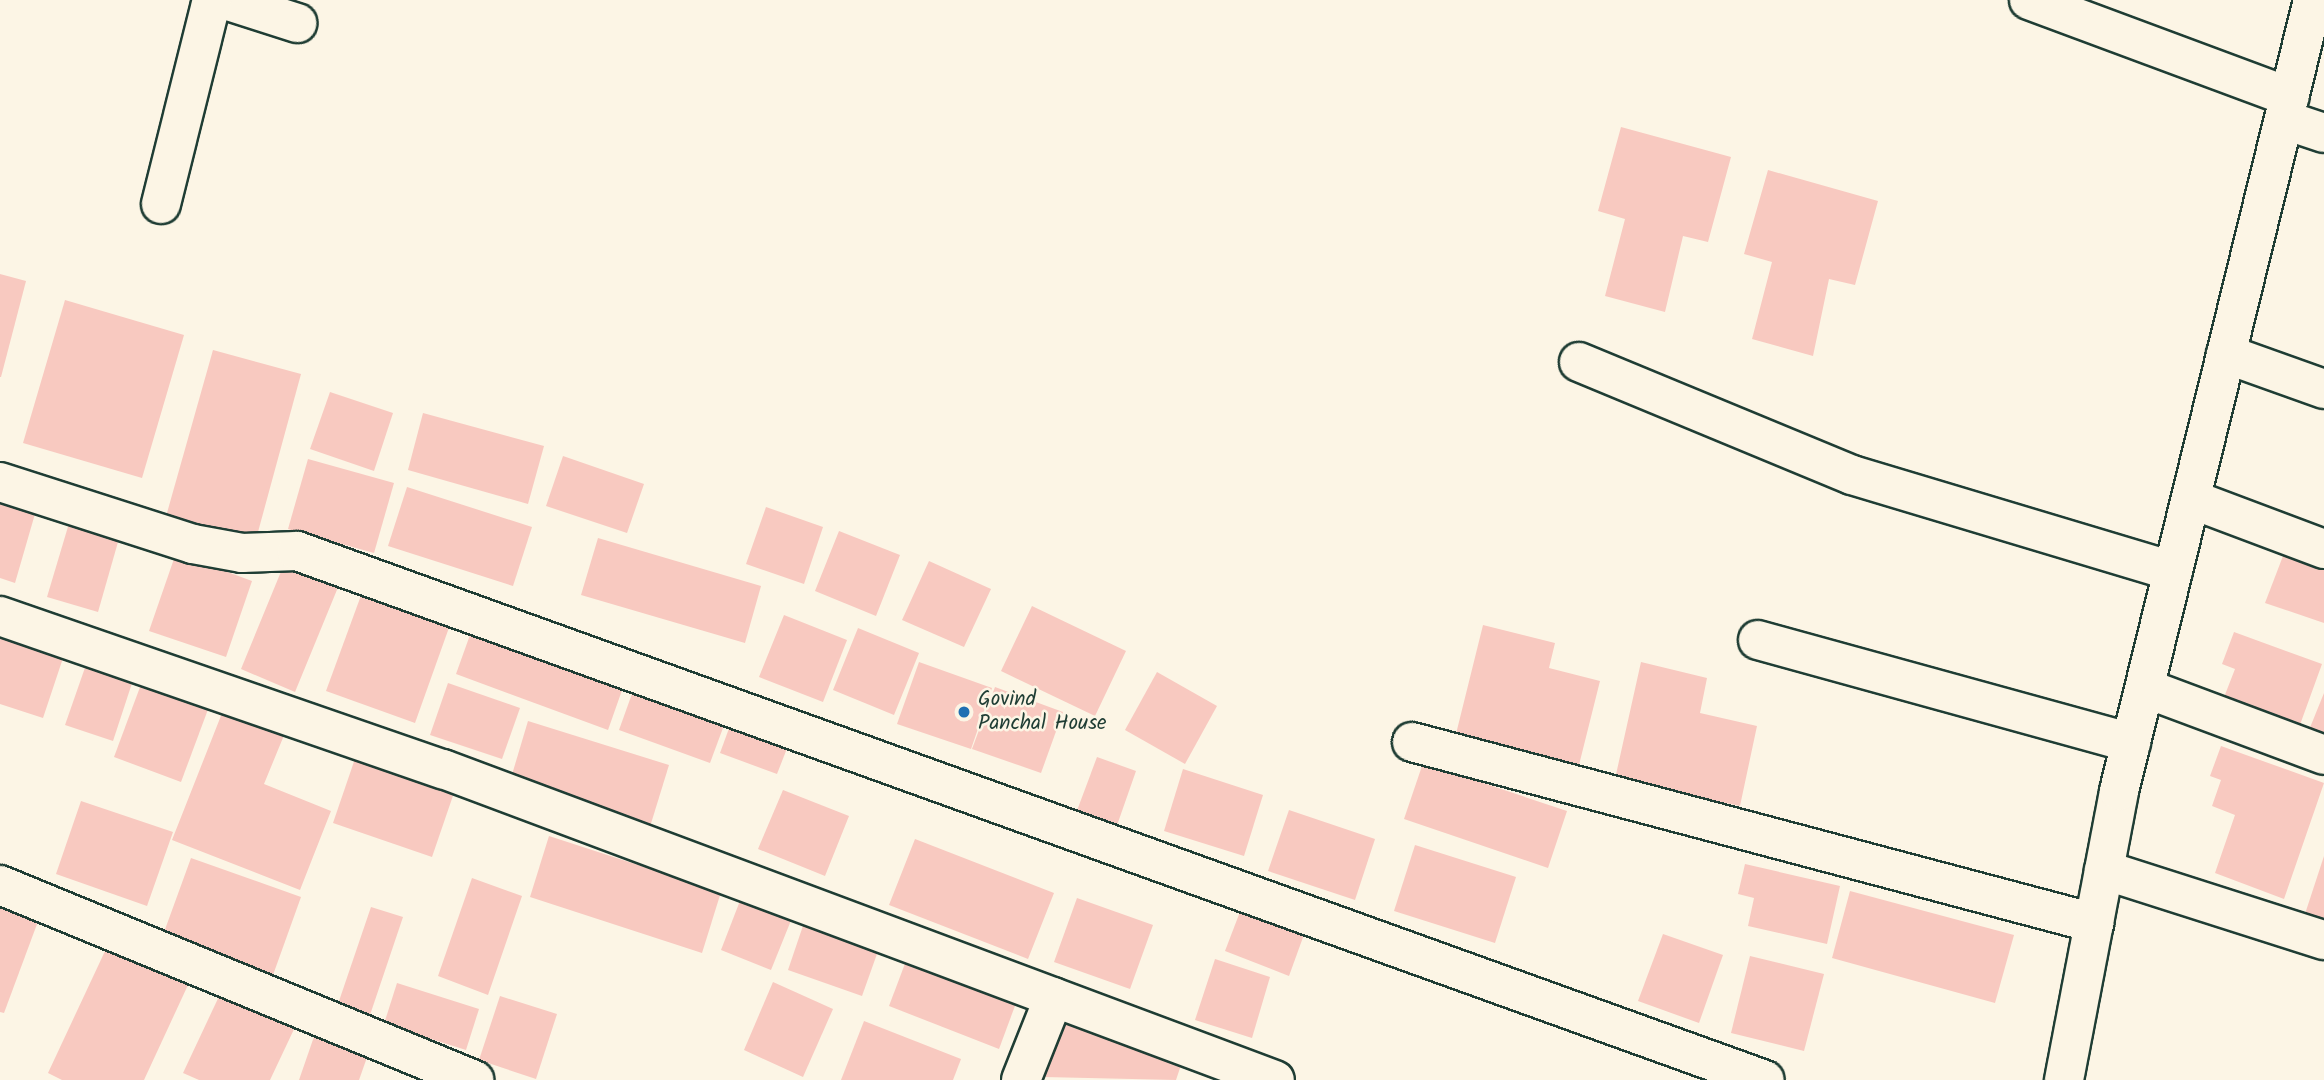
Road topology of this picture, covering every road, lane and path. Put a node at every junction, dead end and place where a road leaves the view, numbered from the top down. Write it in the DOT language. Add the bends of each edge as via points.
graph roads {
  1 [pos="212,0"];
  2 [pos="225,0"];
  3 [pos="2029,0"];
  4 [pos="2314,0"];
  5 [pos="297,23"];
  6 [pos="2287,109"];
  7 [pos="2324,133"];
  8 [pos="161,204"];
  9 [pos="2226,354"];
  10 [pos="1579,362"];
  11 [pos="2324,389"];
  12 [pos="0,482"];
  13 [pos="2191,499"];
  14 [pos="2324,549"];
  15 [pos="2173,571"];
  16 [pos="0,616"];
  17 [pos="1758,640"];
  18 [pos="2145,688"];
  19 [pos="1412,742"];
  20 [pos="2131,743"];
  21 [pos="2324,755"];
  22 [pos="2104,870"];
  23 [pos="0,884"];
  24 [pos="2094,923"];
  25 [pos="2324,940"];
  26 [pos="1054,997"];
  27 [pos="2070,1078"];
  28 [pos="474,1080"];
  29 [pos="1021,1080"];
  30 [pos="1275,1080"];
  31 [pos="1765,1080"];
  1 -- 8 [label="street"];
  2 -- 5 [label="street"];
  3 -- 6 [label="street"];
  4 -- 6 [label="street"];
  6 -- 7 [label="street"];
  6 -- 9 [label="street"];
  9 -- 11 [label="street"];
  9 -- 13 [label="street"];
  10 -- 15 [label="street" via="1853,475"];
  12 -- 31 [label="street" via="193,544 242,553 297,551"];
  13 -- 14 [label="street"];
  13 -- 15 [label="street"];
  15 -- 18 [label="street"];
  16 -- 26 [label="street" via="443,769"];
  17 -- 20 [label="street"];
  18 -- 20 [label="street"];
  18 -- 21 [label="street"];
  19 -- 24 [label="street"];
  20 -- 22 [label="street"];
  22 -- 24 [label="street"];
  22 -- 25 [label="street"];
  23 -- 28 [label="street"];
  24 -- 27 [label="street"];
  26 -- 29 [label="street"];
  26 -- 30 [label="street"];
}
